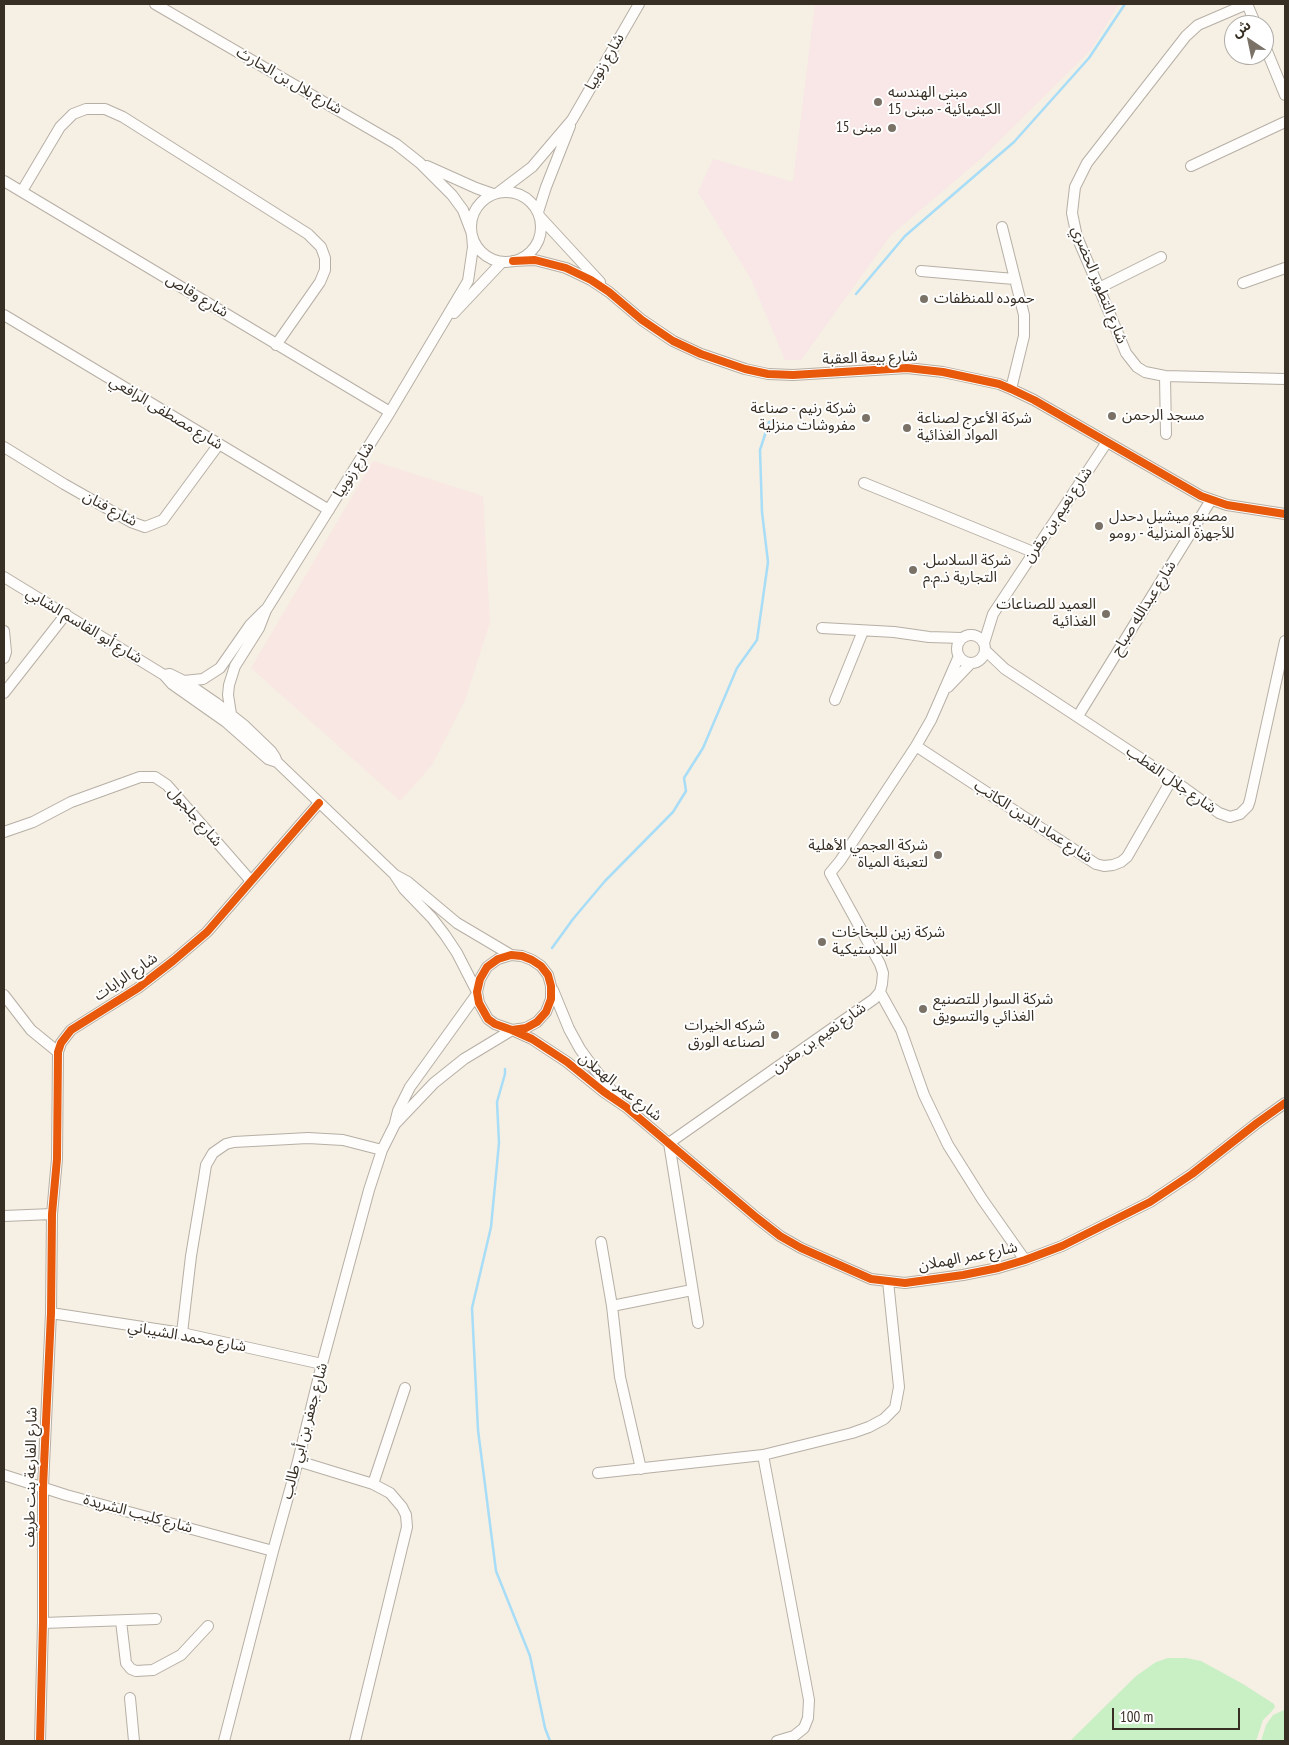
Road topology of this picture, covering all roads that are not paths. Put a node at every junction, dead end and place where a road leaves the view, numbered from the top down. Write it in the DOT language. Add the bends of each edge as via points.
graph roads {
  1 [pos="155,4"];
  2 [pos="639,4"];
  3 [pos="1247,4"];
  4 [pos="1273,65"];
  5 [pos="1285,95"];
  6 [pos="572,120"];
  7 [pos="1285,122"];
  8 [pos="420,163"];
  9 [pos="1191,166"];
  10 [pos="4,181"];
  11 [pos="466,184"];
  12 [pos="22,191"];
  13 [pos="496,193"];
  14 [pos="452,195"];
  15 [pos="539,215"];
  16 [pos="1002,227"];
  17 [pos="471,233"];
  18 [pos="1161,257"];
  19 [pos="513,261"];
  20 [pos="502,262"];
  21 [pos="1285,268"];
  22 [pos="922,271"];
  23 [pos="1014,279"];
  24 [pos="1243,283"];
  25 [pos="1099,288"];
  26 [pos="609,292"];
  27 [pos="4,315"];
  28 [pos="440,328"];
  29 [pos="276,345"];
  30 [pos="1165,376"];
  31 [pos="1285,379"];
  32 [pos="1011,389"];
  33 [pos="390,412"];
  34 [pos="1166,434"];
  35 [pos="1106,442"];
  36 [pos="219,444"];
  37 [pos="4,447"];
  38 [pos="864,483"];
  39 [pos="1211,500"];
  40 [pos="329,510"];
  41 [pos="1285,514"];
  42 [pos="1033,552"];
  43 [pos="4,577"];
  44 [pos="266,610"];
  45 [pos="66,614"];
  46 [pos="993,614"];
  47 [pos="822,628"];
  48 [pos="4,631"];
  49 [pos="863,631"];
  50 [pos="966,636"];
  51 [pos="928,637"];
  52 [pos="1285,641"];
  53 [pos="985,647"];
  54 [pos="957,653"];
  55 [pos="4,658"];
  56 [pos="975,662"];
  57 [pos="1005,669"];
  58 [pos="164,675"];
  59 [pos="184,681"];
  60 [pos="944,692"];
  61 [pos="4,693"];
  62 [pos="835,700"];
  63 [pos="231,714"];
  64 [pos="1078,716"];
  65 [pos="916,746"];
  66 [pos="277,762"];
  67 [pos="1172,779"];
  68 [pos="319,803"];
  69 [pos="4,832"];
  70 [pos="394,874"];
  71 [pos="252,881"];
  72 [pos="511,956"];
  73 [pos="551,986"];
  74 [pos="880,992"];
  75 [pos="477,993"];
  76 [pos="4,995"];
  77 [pos="512,1030"];
  78 [pos="58,1052"];
  79 [pos="1285,1103"];
  80 [pos="626,1107"];
  81 [pos="395,1124"];
  82 [pos="668,1143"];
  83 [pos="382,1150"];
  84 [pos="52,1214"];
  85 [pos="4,1216"];
  86 [pos="601,1242"];
  87 [pos="1025,1260"];
  88 [pos="888,1281"];
  89 [pos="692,1290"];
  90 [pos="612,1306"];
  91 [pos="51,1313"];
  92 [pos="698,1323"];
  93 [pos="182,1333"];
  94 [pos="322,1364"];
  95 [pos="404,1388"];
  96 [pos="763,1455"];
  97 [pos="298,1461"];
  98 [pos="641,1469"];
  99 [pos="598,1473"];
  100 [pos="4,1475"];
  101 [pos="373,1484"];
  102 [pos="43,1487"];
  103 [pos="273,1551"];
  104 [pos="156,1618"];
  105 [pos="122,1621"];
  106 [pos="43,1623"];
  107 [pos="208,1626"];
  108 [pos="130,1698"];
  109 [pos="40,1741"];
  110 [pos="134,1741"];
  111 [pos="224,1741"];
  112 [pos="355,1741"];
  113 [pos="777,1741"];
  1 -- 8 [label="street, شارع بلال بن الحارث" via="380,134"];
  2 -- 6 [label="street, شارع زنوبيا"];
  3 -- 25 [label="street, شارع التطوير الحضري" via="1189,32 1080,175 1073,200 1073,225"];
  4 -- 5 [label="street"];
  6 -- 13 [label="street, شارع زنوبيا" via="532,167"];
  6 -- 15 [label="street, شارع زنوبيا" via="546,187"];
  7 -- 9 [label="street"];
  8 -- 11 [label="street, شارع بلال بن الحارث"];
  8 -- 14 [label="street, شارع بلال بن الحارث"];
  10 -- 12 [label="street, شارع وقاص"];
  11 -- 13 [label="street, شارع بلال بن الحارث"];
  11 -- 14 [label="street"];
  12 -- 29 [label="street, شارع وقاص"];
  12 -- 29 [label="street" via="60,127 73,114 86,109 105,109 131,122 308,234 321,247 325,270 320,282"];
  13 -- 15 [label="street" via="508,192 526,198"];
  13 -- 17 [label="street" via="478,205"];
  14 -- 17 [label="street, شارع بلال بن الحارث" via="463,210"];
  15 -- 19 [label="street" via="541,229 536,245 524,257"];
  15 -- 26 [label="street, شارع بيعة العقبة"];
  16 -- 23 [label="street"];
  17 -- 20 [label="street" via="483,253"];
  17 -- 28 [label="street, شارع زنوبيا" via="473,247 468,281"];
  18 -- 25 [label="street"];
  19 -- 20 [label="street"];
  19 -- 26 [label="street, شارع بيعة العقبة" via="535,260 566,268"];
  20 -- 28 [label="street, شارع زنوبيا"];
  21 -- 24 [label="street"];
  22 -- 23 [label="street"];
  23 -- 32 [label="street" via="1024,315 1024,336"];
  25 -- 30 [label="street, شارع التطوير الحضري" via="1131,361 1145,372"];
  26 -- 32 [label="street, شارع بيعة العقبة" via="673,341 745,369 793,375 924,370 985,380"];
  27 -- 36 [label="street, شارع مصطفى الرافعي"];
  28 -- 33 [label="street, شارع زنوبيا"];
  29 -- 33 [label="street, شارع وقاص"];
  30 -- 31 [label="street, شارع التطوير الحضري"];
  30 -- 34 [label="street"];
  32 -- 35 [label="street, شارع بيعة العقبة"];
  33 -- 40 [label="street, شارع زنوبيا"];
  35 -- 39 [label="street, شارع بيعة العقبة"];
  35 -- 42 [label="street, شارع نعيم بن مقرن"];
  36 -- 37 [label="street, شارع فنان" via="163,520 145,527 64,484"];
  36 -- 40 [label="street, شارع مصطفى الرافعي"];
  38 -- 42 [label="street"];
  39 -- 41 [label="street, شارع بيعة العقبة"];
  39 -- 64 [label="street, شارع عبدالله صباح"];
  40 -- 44 [label="street, شارع زنوبيا"];
  42 -- 46 [label="street, شارع نعيم بن مقرن"];
  43 -- 45 [label="street, شارع أبو القاسم الشابي"];
  44 -- 59 [label="street, شارع زنوبيا" via="250,626 220,668 203,678"];
  44 -- 63 [label="street, شارع زنوبيا" via="231,675 228,695"];
  45 -- 58 [label="street, شارع أبو القاسم الشابي"];
  45 -- 61 [label="street"];
  46 -- 50 [label="street, شارع نعيم بن مقرن"];
  46 -- 53 [label="street, شارع نعيم بن مقرن"];
  47 -- 49 [label="street"];
  48 -- 55 [label="street"];
  49 -- 51 [label="street"];
  49 -- 62 [label="street"];
  50 -- 51 [label="street"];
  50 -- 53 [label="street" via="979,637"];
  50 -- 54 [label="street" via="957,645"];
  51 -- 54 [label="street"];
  52 -- 67 [label="street, شارع جلال القطب" via="1248,806 1235,816 1224,816"];
  53 -- 56 [label="street"];
  53 -- 57 [label="street, شارع جلال القطب"];
  54 -- 56 [label="street" via="963,661"];
  54 -- 60 [label="street, شارع نعيم بن مقرن"];
  56 -- 57 [label="street, شارع جلال القطب"];
  56 -- 60 [label="street, شارع نعيم بن مقرن"];
  57 -- 64 [label="street, شارع جلال القطب"];
  58 -- 59 [label="street, شارع أبو القاسم الشابي" via="170,674"];
  58 -- 66 [label="street, شارع أبو القاسم الشابي" via="268,759"];
  59 -- 63 [label="street, شارع أبو القاسم الشابي"];
  60 -- 65 [label="street, شارع نعيم بن مقرن"];
  63 -- 66 [label="street, شارع أبو القاسم الشابي" via="276,756"];
  64 -- 67 [label="street, شارع جلال القطب"];
  65 -- 67 [label="street, شارع عماد الدين الكاتب" via="1096,864 1104,866 1113,866 1127,857"];
  65 -- 74 [label="street, شارع نعيم بن مقرن" via="830,873 880,964 883,973"];
  66 -- 68 [label="street, شارع أبو القاسم الشابي"];
  68 -- 70 [label="street, شارع أبو القاسم الشابي"];
  68 -- 71 [label="street, شارع الرايات"];
  69 -- 71 [label="street, شارع جلجول" via="33,822 71,802 140,777 155,777 167,785"];
  70 -- 72 [label="street, شارع أبو القاسم الشابي" via="457,923"];
  70 -- 75 [label="street, شارع أبو القاسم الشابي" via="445,935"];
  71 -- 78 [label="street, شارع الرايات" via="194,944 138,988 71,1030"];
  72 -- 73 [label="street" via="532,960 544,971"];
  72 -- 75 [label="street" via="498,959 487,967"];
  73 -- 77 [label="street" via="551,999 542,1017 526,1028"];
  73 -- 80 [label="street, شارع عمر الهملان" via="580,1049"];
  74 -- 82 [label="street, شارع نعيم بن مقرن"];
  74 -- 87 [label="street" via="901,1030 924,1095 948,1144"];
  75 -- 77 [label="street" via="482,1012 488,1019"];
  75 -- 81 [label="street, شارع جعفر بن أبي طالب" via="410,1087"];
  76 -- 78 [label="street" via="32,1030"];
  77 -- 80 [label="street, شارع عمر الهملان" via="550,1050"];
  77 -- 81 [label="street, شارع جعفر بن أبي طالب" via="449,1070"];
  78 -- 84 [label="street, شارع الرايات" via="57,1158"];
  79 -- 87 [label="street, شارع عمر الهملان" via="1150,1202 1062,1246"];
  80 -- 82 [label="street, شارع عمر الهملان"];
  81 -- 83 [label="street, شارع جعفر بن أبي طالب"];
  82 -- 88 [label="street, شارع عمر الهملان" via="780,1236 871,1279"];
  82 -- 89 [label="street"];
  83 -- 93 [label="street" via="343,1140 308,1138 234,1142 213,1153 206,1166"];
  83 -- 94 [label="street, شارع جعفر بن أبي طالب"];
  84 -- 85 [label="street"];
  84 -- 91 [label="street, شارع الفارعة بنت طريف"];
  86 -- 90 [label="street"];
  87 -- 88 [label="street, شارع عمر الهملان" via="963,1275 905,1283"];
  88 -- 96 [label="street" via="899,1387 895,1408 869,1428"];
  89 -- 90 [label="street"];
  89 -- 92 [label="street"];
  90 -- 98 [label="street" via="620,1377"];
  91 -- 93 [label="street, شارع محمد الشيباني"];
  91 -- 102 [label="street, شارع الفارعة بنت طريف"];
  93 -- 94 [label="street, شارع محمد الشيباني"];
  94 -- 97 [label="street, شارع جعفر بن أبي طالب"];
  95 -- 101 [label="street"];
  96 -- 98 [label="street"];
  96 -- 113 [label="street" via="810,1700 804,1728 794,1736"];
  97 -- 101 [label="street"];
  97 -- 103 [label="street, شارع جعفر بن أبي طالب"];
  98 -- 99 [label="street"];
  100 -- 102 [label="street, شارع كليب الشريدة"];
  101 -- 112 [label="street" via="397,1500 406,1515 406,1527"];
  102 -- 103 [label="street, شارع كليب الشريدة"];
  102 -- 106 [label="street, شارع الفارعة بنت طريف"];
  103 -- 111 [label="street, شارع جعفر بن أبي طالب"];
  104 -- 105 [label="street"];
  105 -- 106 [label="street"];
  105 -- 107 [label="street" via="126,1663 136,1671 153,1670 181,1655"];
  106 -- 109 [label="street, شارع الفارعة بنت طريف"];
  108 -- 110 [label="street"];
}
